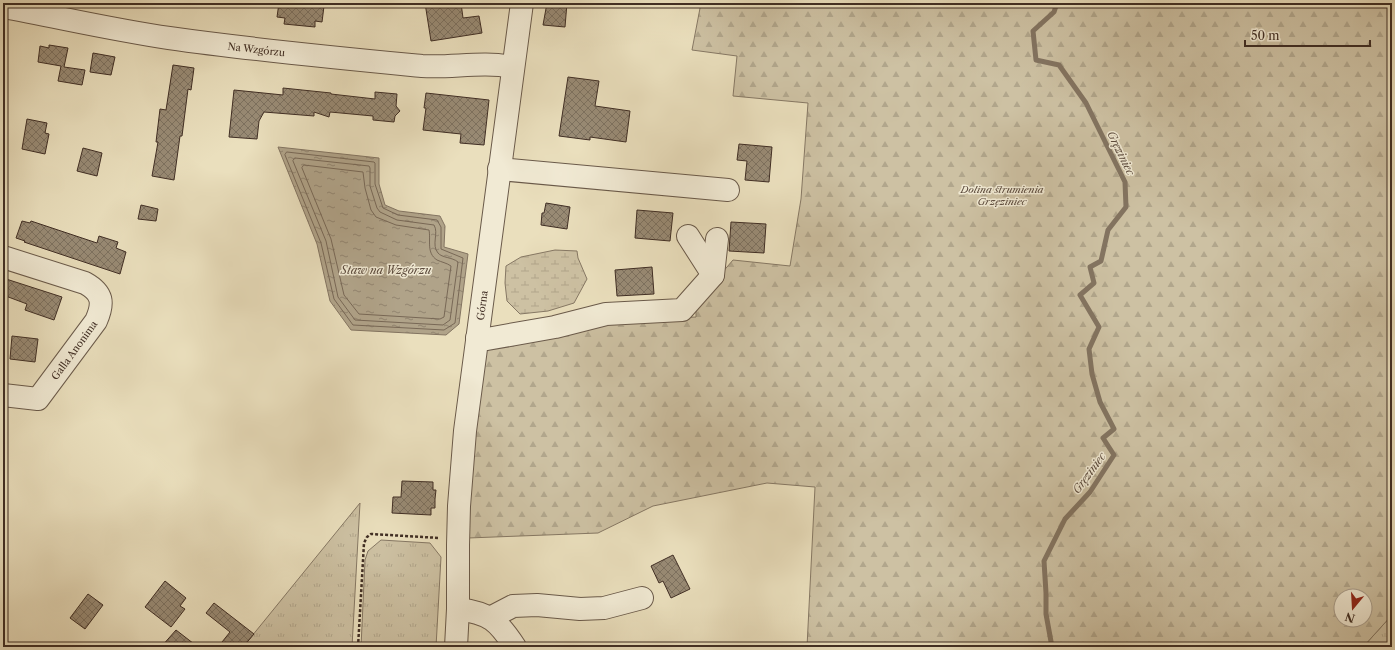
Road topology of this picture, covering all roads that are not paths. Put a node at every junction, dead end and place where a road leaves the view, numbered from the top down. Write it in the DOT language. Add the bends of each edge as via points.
graph roads {
  1 [pos="522,3"];
  2 [pos="3,6"];
  3 [pos="512,67"];
  4 [pos="499,169"];
  5 [pos="728,190"];
  6 [pos="688,236"];
  7 [pos="717,239"];
  8 [pos="3,257"];
  9 [pos="713,275"];
  10 [pos="477,338"];
  11 [pos="3,395"];
  12 [pos="642,598"];
  13 [pos="458,609"];
  14 [pos="490,618"];
  15 [pos="456,647"];
  16 [pos="515,647"];
  1 -- 3 [label="street, Górna"];
  2 -- 3 [label="street, Na Wzgórzu" via="113,29 260,49 422,66"];
  3 -- 4 [label="street, Górna"];
  4 -- 5 [label="street"];
  4 -- 10 [label="street, Górna"];
  6 -- 9 [label="street"];
  7 -- 9 [label="street"];
  8 -- 11 [label="street, Galla Anonima" via="85,283 94,288 101,302 96,320 38,399"];
  9 -- 10 [label="street" via="682,310 606,314 555,327 487,339"];
  10 -- 13 [label="street, Górna" via="461,472"];
  12 -- 14 [label="street" via="604,608 514,606"];
  13 -- 14 [label="street" via="481,613"];
  13 -- 15 [label="street, Górna"];
  14 -- 16 [label="street" via="505,632"];
}
